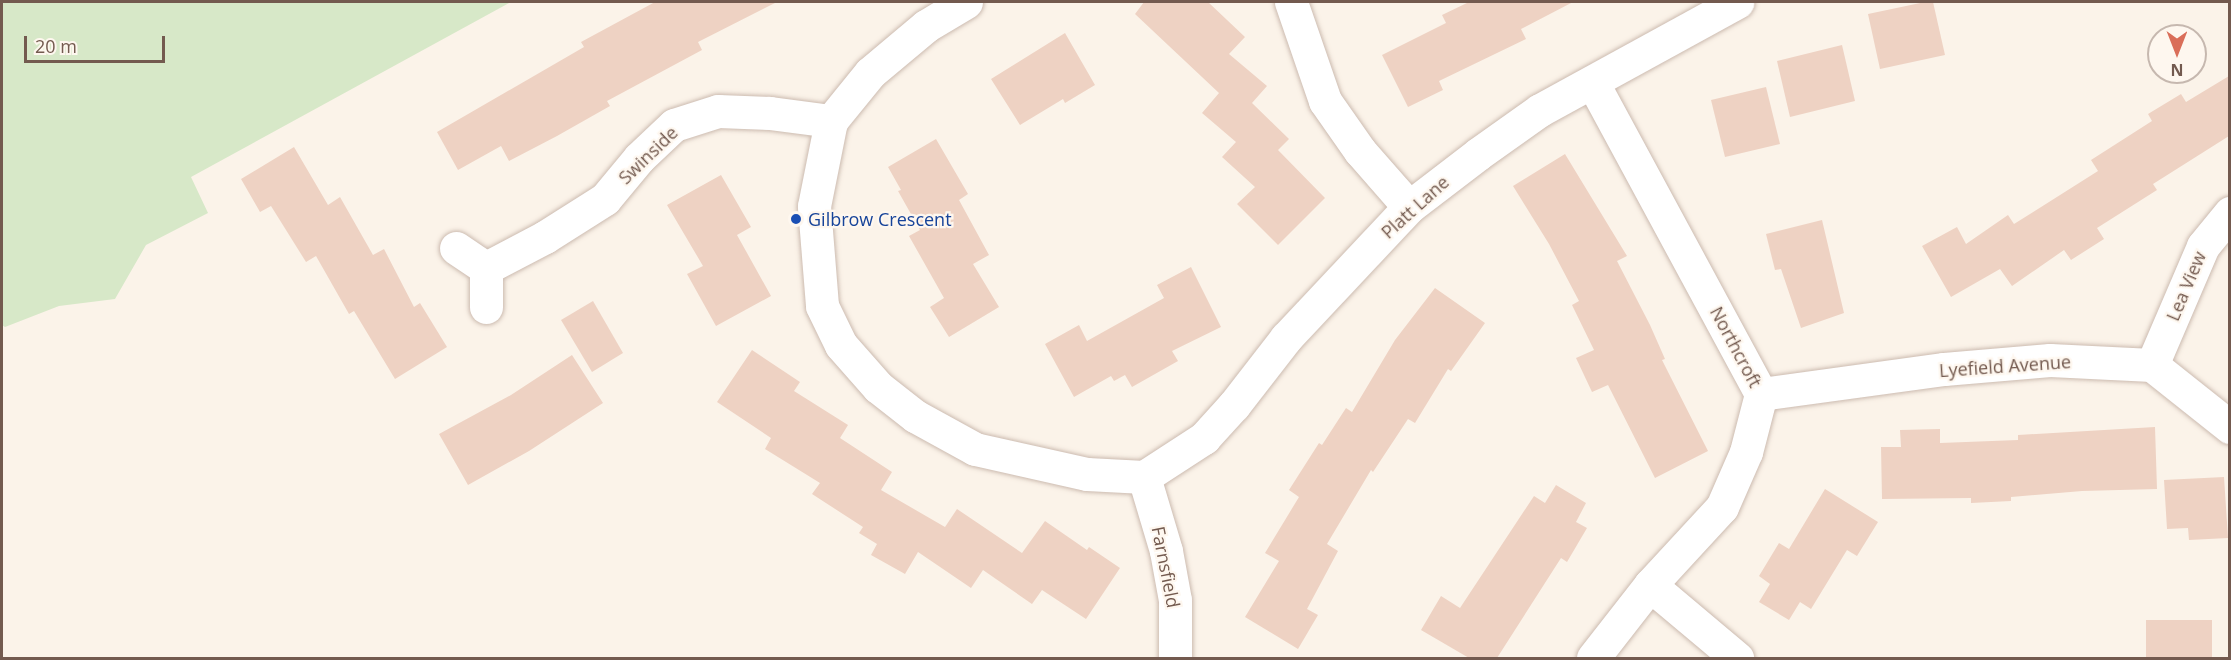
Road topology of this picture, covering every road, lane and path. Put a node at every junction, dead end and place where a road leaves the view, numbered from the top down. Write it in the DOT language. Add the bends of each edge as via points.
graph roads {
  1 [pos="966,2"];
  2 [pos="1291,2"];
  3 [pos="1737,2"];
  4 [pos="1593,83"];
  5 [pos="831,121"];
  6 [pos="1409,207"];
  7 [pos="2229,213"];
  8 [pos="456,248"];
  9 [pos="486,268"];
  10 [pos="486,307"];
  11 [pos="2152,365"];
  12 [pos="1761,394"];
  13 [pos="2229,427"];
  14 [pos="1144,477"];
  15 [pos="1650,585"];
  16 [pos="1175,658"];
  17 [pos="1593,658"];
  18 [pos="1737,658"];
  1 -- 5 [label="street" via="926,26 870,73"];
  2 -- 6 [label="street" via="1325,101 1360,151"];
  3 -- 4 [label="street, Platt Lane"];
  4 -- 6 [label="street, Platt Lane" via="1540,110"];
  4 -- 12 [label="street, Northcroft"];
  5 -- 9 [label="street, Swinside" via="718,111 674,125 639,158 605,199"];
  5 -- 14 [label="street" via="814,206 822,306 841,345 878,387 915,416 975,449 1087,474"];
  6 -- 14 [label="street, Platt Lane" via="1286,338 1204,438"];
  7 -- 11 [label="street, Lea View" via="2203,246"];
  8 -- 9 [label="street"];
  9 -- 10 [label="street"];
  11 -- 12 [label="street, Lyefield Avenue" via="2050,360 1944,369"];
  11 -- 13 [label="street"];
  12 -- 15 [label="street, Northcroft" via="1746,453 1722,507"];
  14 -- 16 [label="street, Farnsfield" via="1166,551 1175,600"];
  15 -- 17 [label="street, Northcroft"];
  15 -- 18 [label="street"];
}
